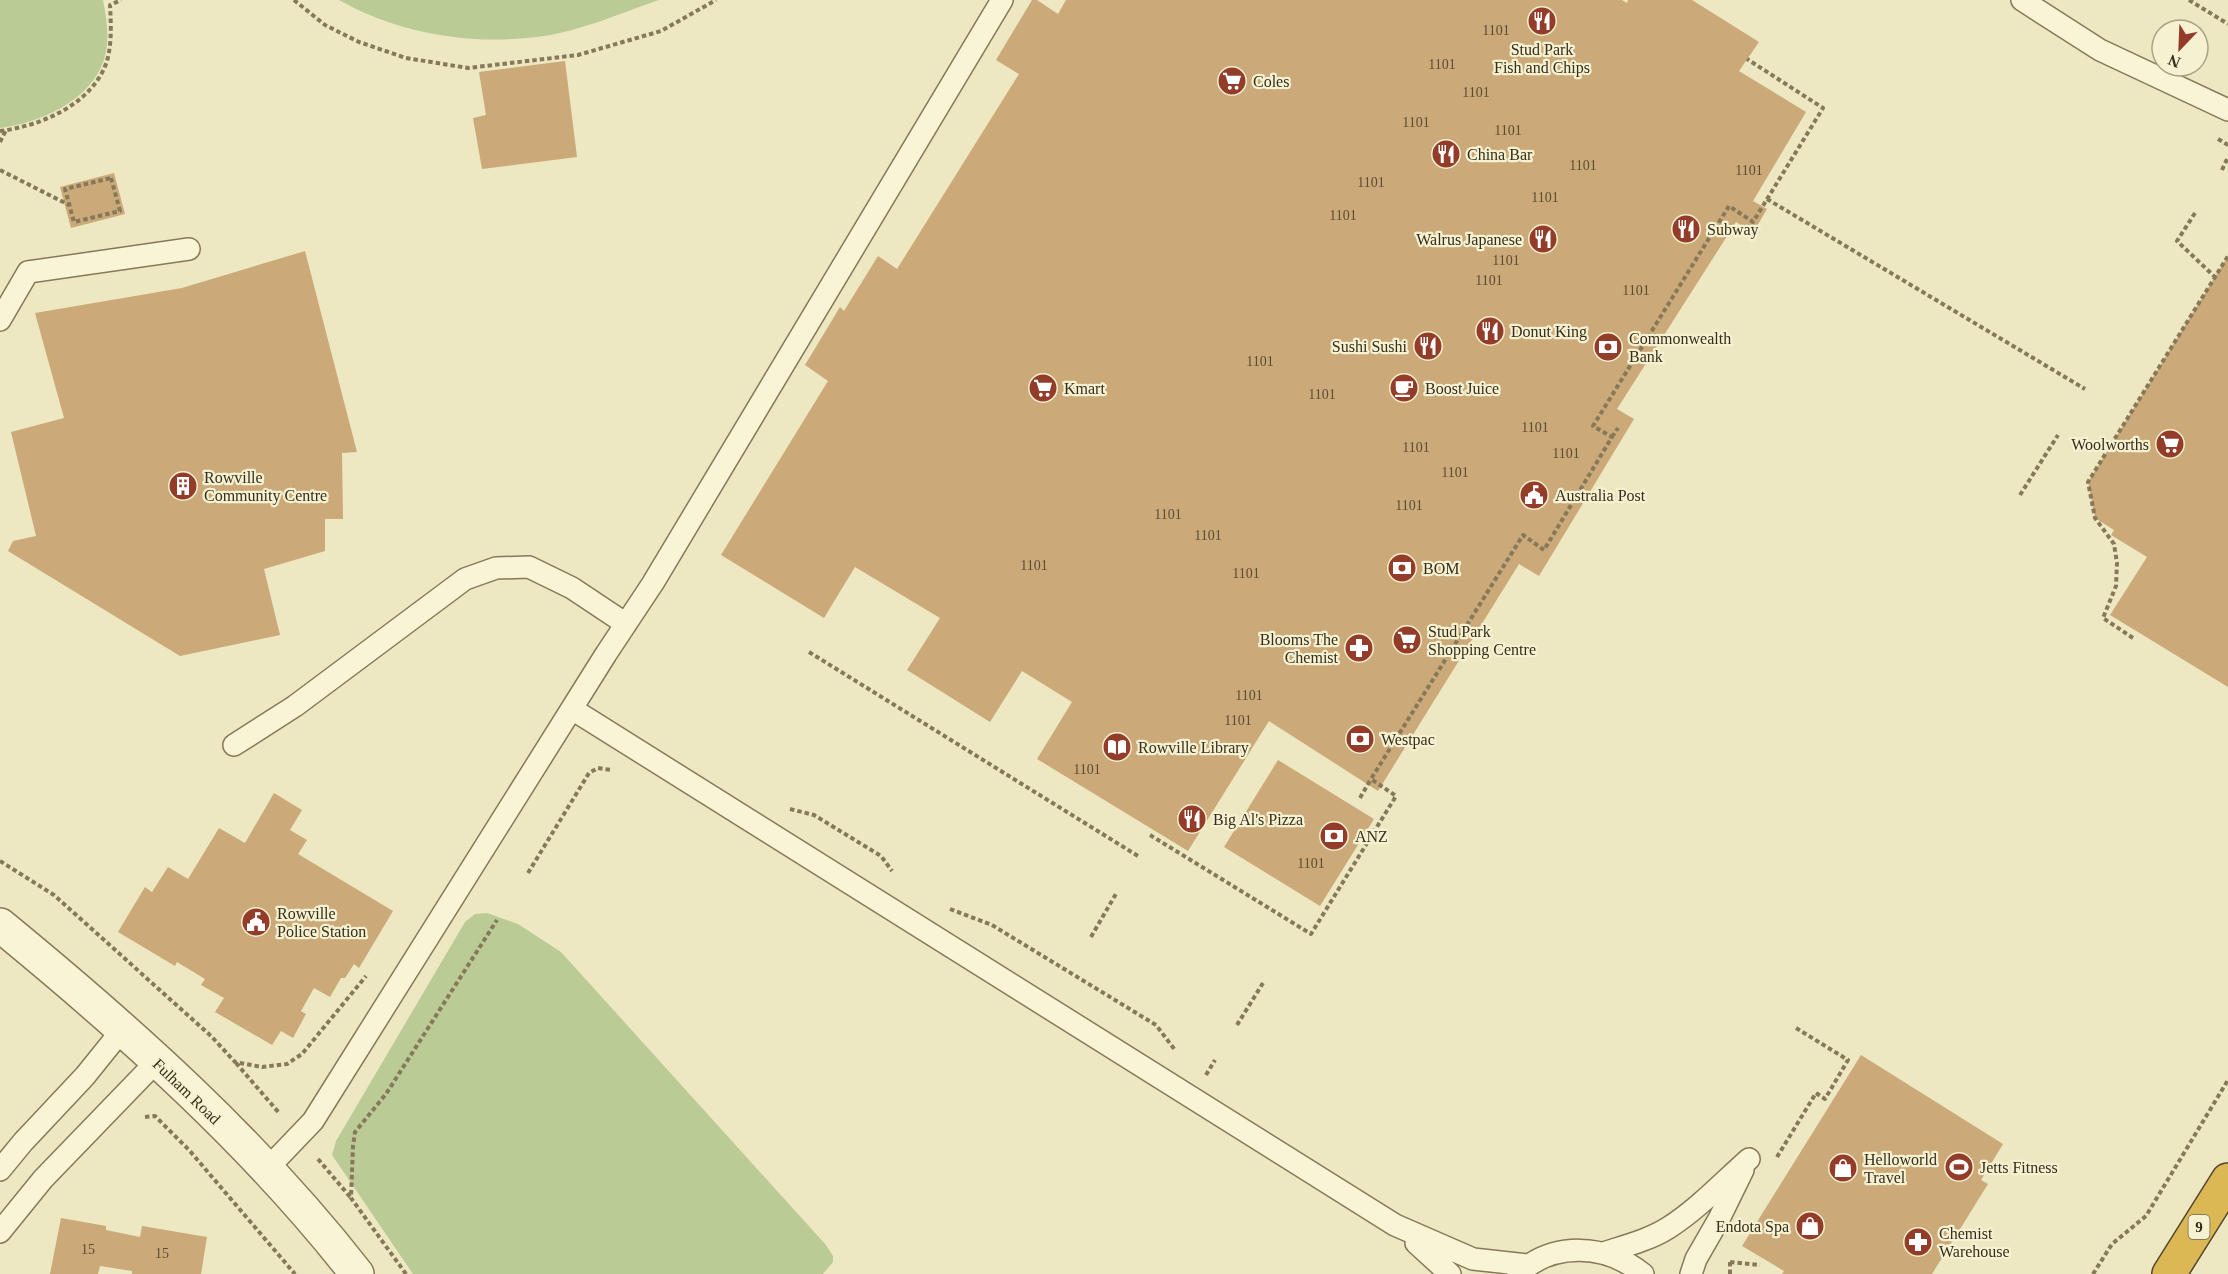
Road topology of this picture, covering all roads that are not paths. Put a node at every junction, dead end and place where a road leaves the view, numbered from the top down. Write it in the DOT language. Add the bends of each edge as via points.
graph roads {
  1 [pos="2022,0"];
  2 [pos="998,2"];
  3 [pos="2228,110"];
  4 [pos="189,249"];
  5 [pos="0,320"];
  6 [pos="626,624"];
  7 [pos="572,709"];
  8 [pos="234,745"];
  9 [pos="0,925"];
  10 [pos="122,1030"];
  11 [pos="157,1061"];
  12 [pos="268,1168"];
  13 [pos="0,1170"];
  14 [pos="2228,1180"];
  15 [pos="1395,1225"];
  16 [pos="0,1232"];
  17 [pos="1603,1252"];
  18 [pos="1522,1269"];
  19 [pos="357,1274"];
  20 [pos="1450,1274"];
  21 [pos="1643,1274"];
  22 [pos="1690,1274"];
  23 [pos="2169,1274"];
  1 -- 3 [label="lane" via="2100,50"];
  2 -- 6 [label="lane"];
  4 -- 5 [label="lane" via="28,272"];
  6 -- 7 [label="lane"];
  6 -- 8 [label="lane" via="572,588 529,567 496,568 465,579 295,706"];
  7 -- 12 [label="lane" via="313,1121"];
  7 -- 15 [label="lane"];
  9 -- 10 [label="street, Fulham Road"];
  10 -- 11 [label="street, Fulham Road"];
  10 -- 13 [label="lane"];
  11 -- 12 [label="street, Fulham Road"];
  11 -- 16 [label="lane" via="43,1179"];
  12 -- 19 [label="street, Fulham Road"];
  14 -- 23 [label="highway, 9"];
  15 -- 18 [label="lane" via="1473,1259"];
  15 -- 20 [label="lane"];
  17 -- 18 [label="lane" via="1580,1249 1552,1253"];
  17 -- 21 [label="lane"];
  17 -- 22 [label="lane" via="1636,1243 1667,1228 1749,1158"];
}
